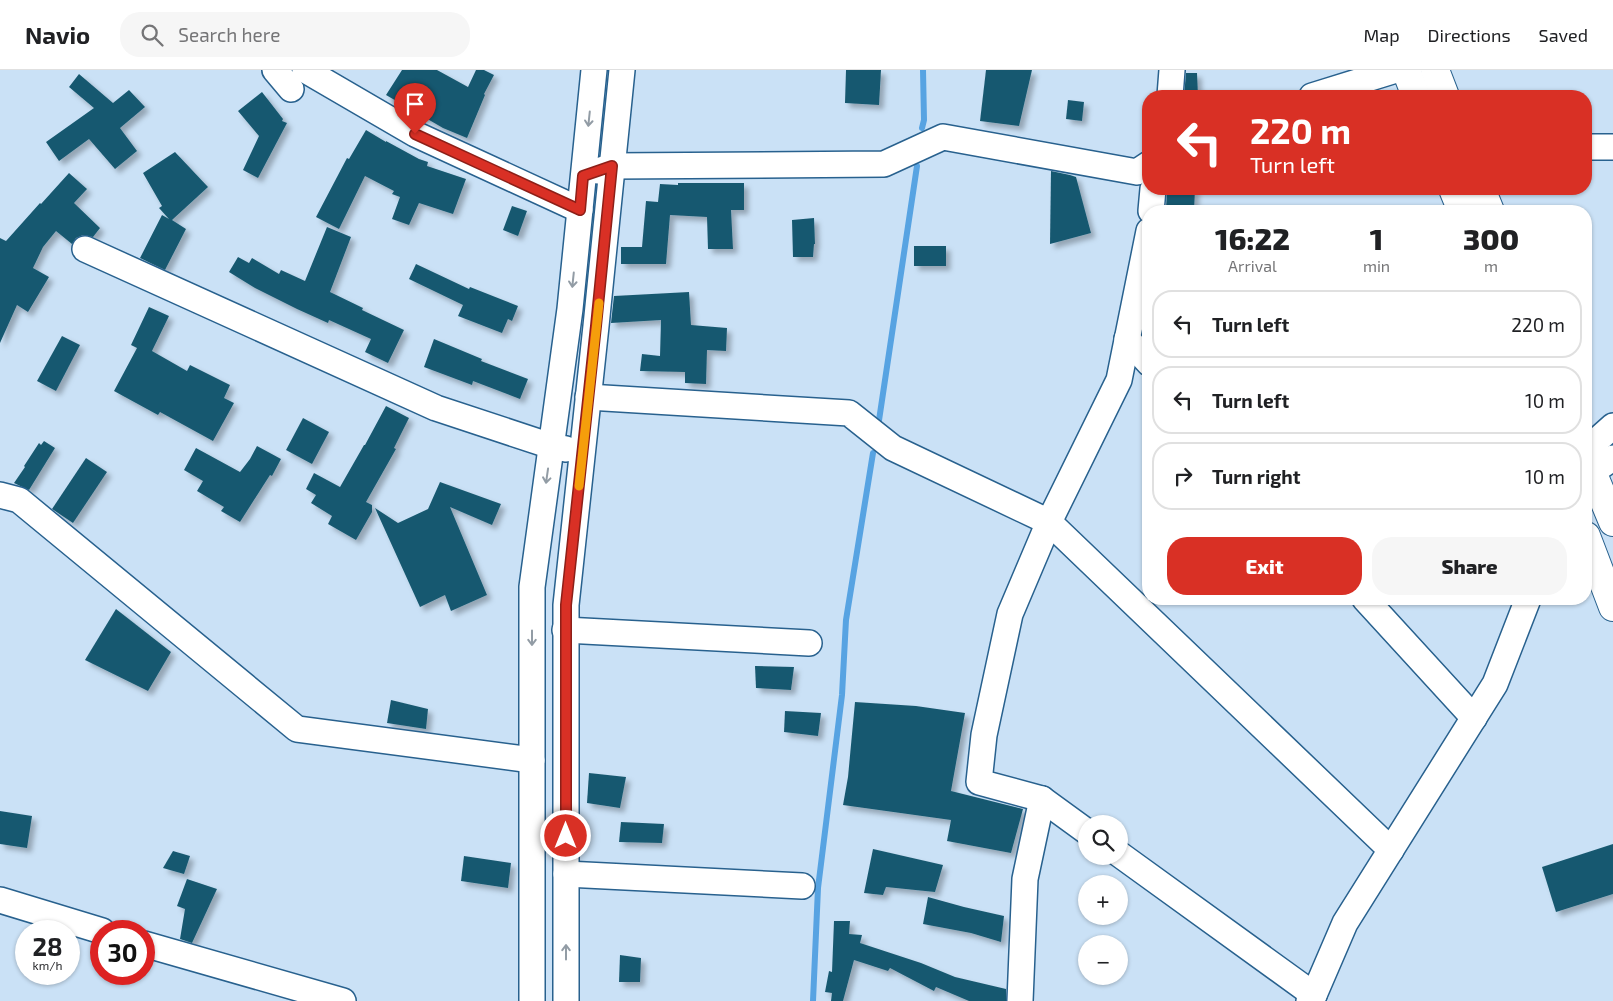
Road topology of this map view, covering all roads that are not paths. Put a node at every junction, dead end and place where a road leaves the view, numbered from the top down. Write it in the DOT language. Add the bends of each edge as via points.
graph roads {
  1 [pos="274,70"];
  2 [pos="594,70"];
  3 [pos="622,70"];
  4 [pos="1172,70"];
  5 [pos="1396,70"];
  6 [pos="1406,70"];
  7 [pos="1435,70"];
  8 [pos="298,79"];
  9 [pos="1170,90"];
  10 [pos="1331,90"];
  11 [pos="1414,90"];
  12 [pos="1443,90"];
  13 [pos="1592,147"];
  14 [pos="1613,147"];
  15 [pos="612,166"];
  16 [pos="1142,169"];
  17 [pos="583,176"];
  18 [pos="580,210"];
  19 [pos="85,249"];
  20 [pos="1142,265"];
  21 [pos="1127,339"];
  22 [pos="1142,355"];
  23 [pos="588,397"];
  24 [pos="1613,426"];
  25 [pos="551,446"];
  26 [pos="582,452"];
  27 [pos="1594,459"];
  28 [pos="0,495"];
  29 [pos="1049,522"];
  30 [pos="1613,522"];
  31 [pos="1592,552"];
  32 [pos="1370,605"];
  33 [pos="1526,605"];
  34 [pos="1613,607"];
  35 [pos="565,630"];
  36 [pos="809,644"];
  37 [pos="1474,718"];
  38 [pos="532,760"];
  39 [pos="1042,799"];
  40 [pos="1078,825"];
  41 [pos="1391,850"];
  42 [pos="1128,861"];
  43 [pos="566,874"];
  44 [pos="802,886"];
  45 [pos="0,900"];
  46 [pos="90,927"];
  47 [pos="155,947"];
  48 [pos="1311,998"];
  49 [pos="343,1001"];
  50 [pos="532,1001"];
  51 [pos="566,1001"];
  52 [pos="1020,1001"];
  1 -- 8 [label="street"];
  2 -- 17 [label="street, one-way"];
  3 -- 15 [label="street"];
  4 -- 9 [label="street"];
  5 -- 10 [label="street"];
  6 -- 11 [label="main road"];
  7 -- 12 [label="main road"];
  8 -- 18 [label="street"];
  13 -- 14 [label="street"];
  15 -- 16 [label="street" via="884,164 943,136 1137,172"];
  15 -- 17 [label="street"];
  15 -- 23 [label="street"];
  17 -- 18 [label="street"];
  18 -- 25 [label="street, one-way"];
  19 -- 25 [label="street" via="436,408"];
  20 -- 21 [label="street"];
  21 -- 22 [label="street"];
  21 -- 29 [label="street" via="1119,380"];
  23 -- 26 [label="street"];
  23 -- 29 [label="street" via="849,413 893,448"];
  24 -- 27 [label="street"];
  25 -- 26 [label="street"];
  25 -- 38 [label="street, one-way" via="532,586"];
  26 -- 35 [label="street"];
  27 -- 30 [label="main road"];
  28 -- 38 [label="street" via="19,500 297,729"];
  29 -- 39 [label="street" via="1010,614 984,735 979,782"];
  29 -- 41 [label="street"];
  31 -- 34 [label="main road"];
  32 -- 37 [label="street"];
  33 -- 37 [label="street" via="1495,684"];
  35 -- 36 [label="street"];
  35 -- 43 [label="street"];
  37 -- 41 [label="street"];
  38 -- 50 [label="street"];
  39 -- 40 [label="street"];
  39 -- 52 [label="street" via="1025,879"];
  41 -- 48 [label="street" via="1345,923"];
  42 -- 48 [label="street"];
  43 -- 44 [label="street"];
  51 -- 43 [label="street, one-way"];
  45 -- 46 [label="street"];
  47 -- 49 [label="street"];
}
